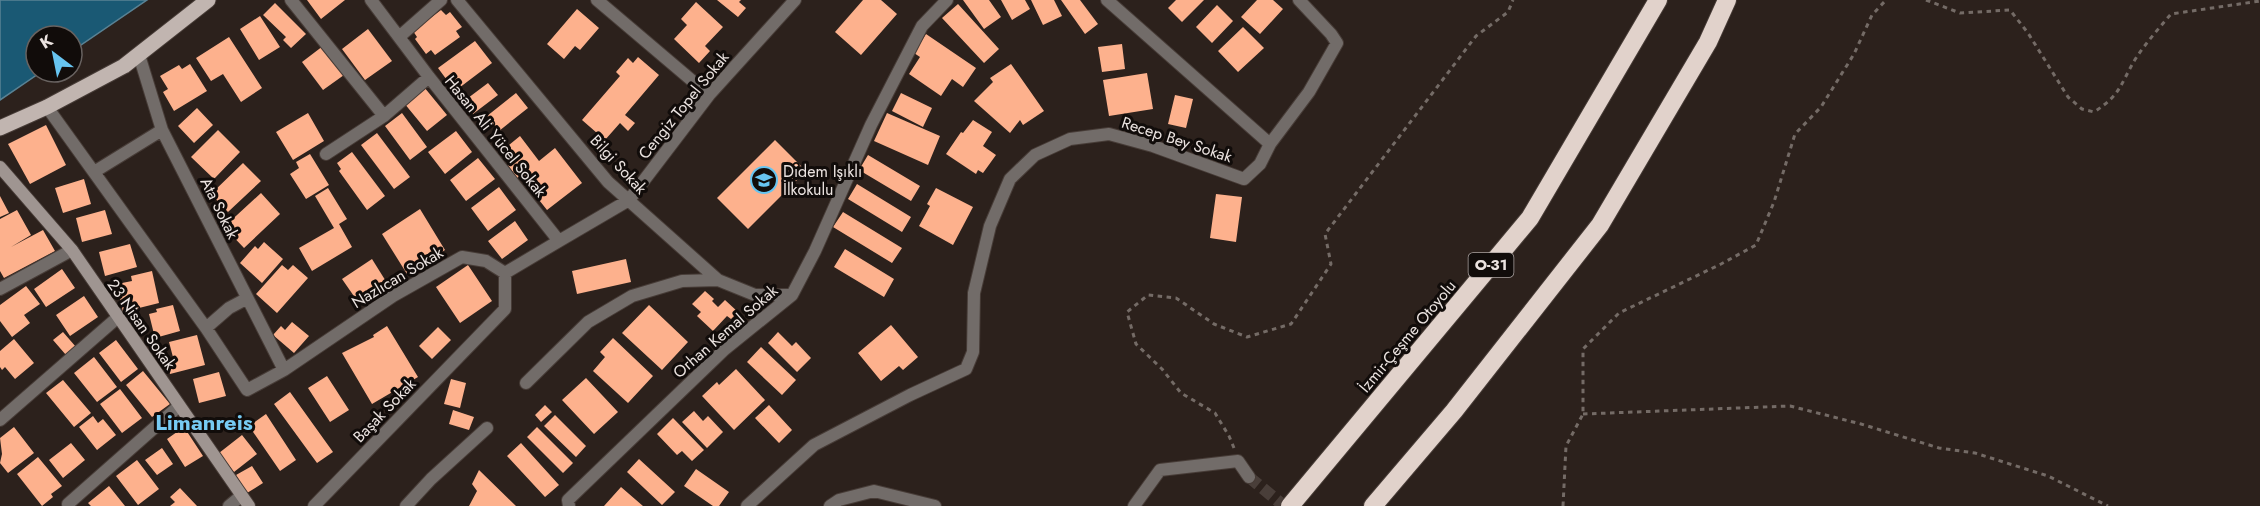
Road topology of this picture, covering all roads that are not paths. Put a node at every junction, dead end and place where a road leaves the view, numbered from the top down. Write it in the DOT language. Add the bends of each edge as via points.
graph roads {
  1 [pos="208,0"];
  2 [pos="291,0"];
  3 [pos="371,0"];
  4 [pos="441,0"];
  5 [pos="458,0"];
  6 [pos="597,0"];
  7 [pos="795,0"];
  8 [pos="947,0"];
  9 [pos="1107,0"];
  10 [pos="1299,0"];
  11 [pos="1658,0"];
  12 [pos="1727,0"];
  13 [pos="399,37"];
  14 [pos="139,55"];
  15 [pos="429,77"];
  16 [pos="709,95"];
  17 [pos="47,107"];
  18 [pos="384,116"];
  19 [pos="0,128"];
  20 [pos="162,130"];
  21 [pos="1270,144"];
  22 [pos="326,154"];
  23 [pos="0,167"];
  24 [pos="94,172"];
  25 [pos="629,200"];
  26 [pos="559,241"];
  27 [pos="72,250"];
  28 [pos="505,273"];
  29 [pos="718,280"];
  30 [pos="0,289"];
  31 [pos="792,296"];
  32 [pos="246,299"];
  33 [pos="117,318"];
  34 [pos="206,328"];
  35 [pos="285,370"];
  36 [pos="526,383"];
  37 [pos="179,406"];
  38 [pos="0,420"];
  39 [pos="488,428"];
  40 [pos="1249,477"];
  41 [pos="245,501"];
  42 [pos="68,504"];
  43 [pos="566,504"];
  44 [pos="229,506"];
  45 [pos="314,506"];
  46 [pos="406,506"];
  47 [pos="747,506"];
  48 [pos="830,506"];
  49 [pos="934,506"];
  50 [pos="1134,506"];
  51 [pos="1290,506"];
  52 [pos="1373,506"];
  1 -- 14 [label="main road"];
  2 -- 18 [label="street"];
  3 -- 13 [label="street, Hasan Ali Yücel Sokak"];
  4 -- 13 [label="street"];
  5 -- 25 [label="street, Bilgi Sokak" via="608,182"];
  6 -- 16 [label="street"];
  7 -- 16 [label="street, Cengiz Topel Sokak"];
  8 -- 31 [label="street, Orhan Kemal Sokak" via="922,27 871,125"];
  9 -- 21 [label="street"];
  10 -- 21 [label="street, Recep Bey Sokak" via="1337,43 1309,92"];
  11 -- 51 [label="highway, İzmir-Çeşme Otoyolu / O-31" via="1530,218"];
  12 -- 52 [label="highway" via="1708,42 1600,225 1454,411"];
  13 -- 15 [label="street, Hasan Ali Yücel Sokak"];
  14 -- 17 [label="main road"];
  14 -- 20 [label="street, Ata Sokak"];
  15 -- 18 [label="street"];
  15 -- 26 [label="street, Hasan Ali Yücel Sokak"];
  16 -- 25 [label="street, Cengiz Topel Sokak"];
  17 -- 19 [label="main road"];
  17 -- 24 [label="street"];
  18 -- 22 [label="street"];
  20 -- 24 [label="street"];
  20 -- 32 [label="street, Ata Sokak"];
  21 -- 47 [label="street, Recep Bey Sokak" via="1260,164 1244,179 1109,134 1070,139 1035,155 1010,180 990,226 974,293 973,351 966,369 814,445"];
  23 -- 27 [label="street, 23 Nisan Sokak"];
  24 -- 34 [label="street"];
  25 -- 26 [label="street, Cengiz Topel Sokak"];
  25 -- 29 [label="street, Bilgi Sokak"];
  26 -- 28 [label="street"];
  27 -- 30 [label="street"];
  27 -- 33 [label="street, 23 Nisan Sokak"];
  28 -- 35 [label="street, Nazlıcan Sokak" via="486,261 462,257 393,296"];
  28 -- 45 [label="street, Başak Sokak" via="505,309"];
  29 -- 31 [label="street, Bilgi Sokak" via="755,295"];
  29 -- 36 [label="street" via="682,281 632,296 588,322"];
  31 -- 43 [label="street, Orhan Kemal Sokak" via="725,349"];
  32 -- 34 [label="street"];
  32 -- 35 [label="street, Ata Sokak"];
  33 -- 37 [label="street, 23 Nisan Sokak"];
  33 -- 38 [label="street"];
  34 -- 35 [label="street, Nazlıcan Sokak" via="247,390"];
  37 -- 41 [label="street, 23 Nisan Sokak"];
  37 -- 42 [label="street"];
  39 -- 46 [label="street"];
  40 -- 50 [label="street" via="1239,461 1160,470"];
  41 -- 44 [label="street"];
  48 -- 49 [label="street" via="838,500 874,491"];
}
